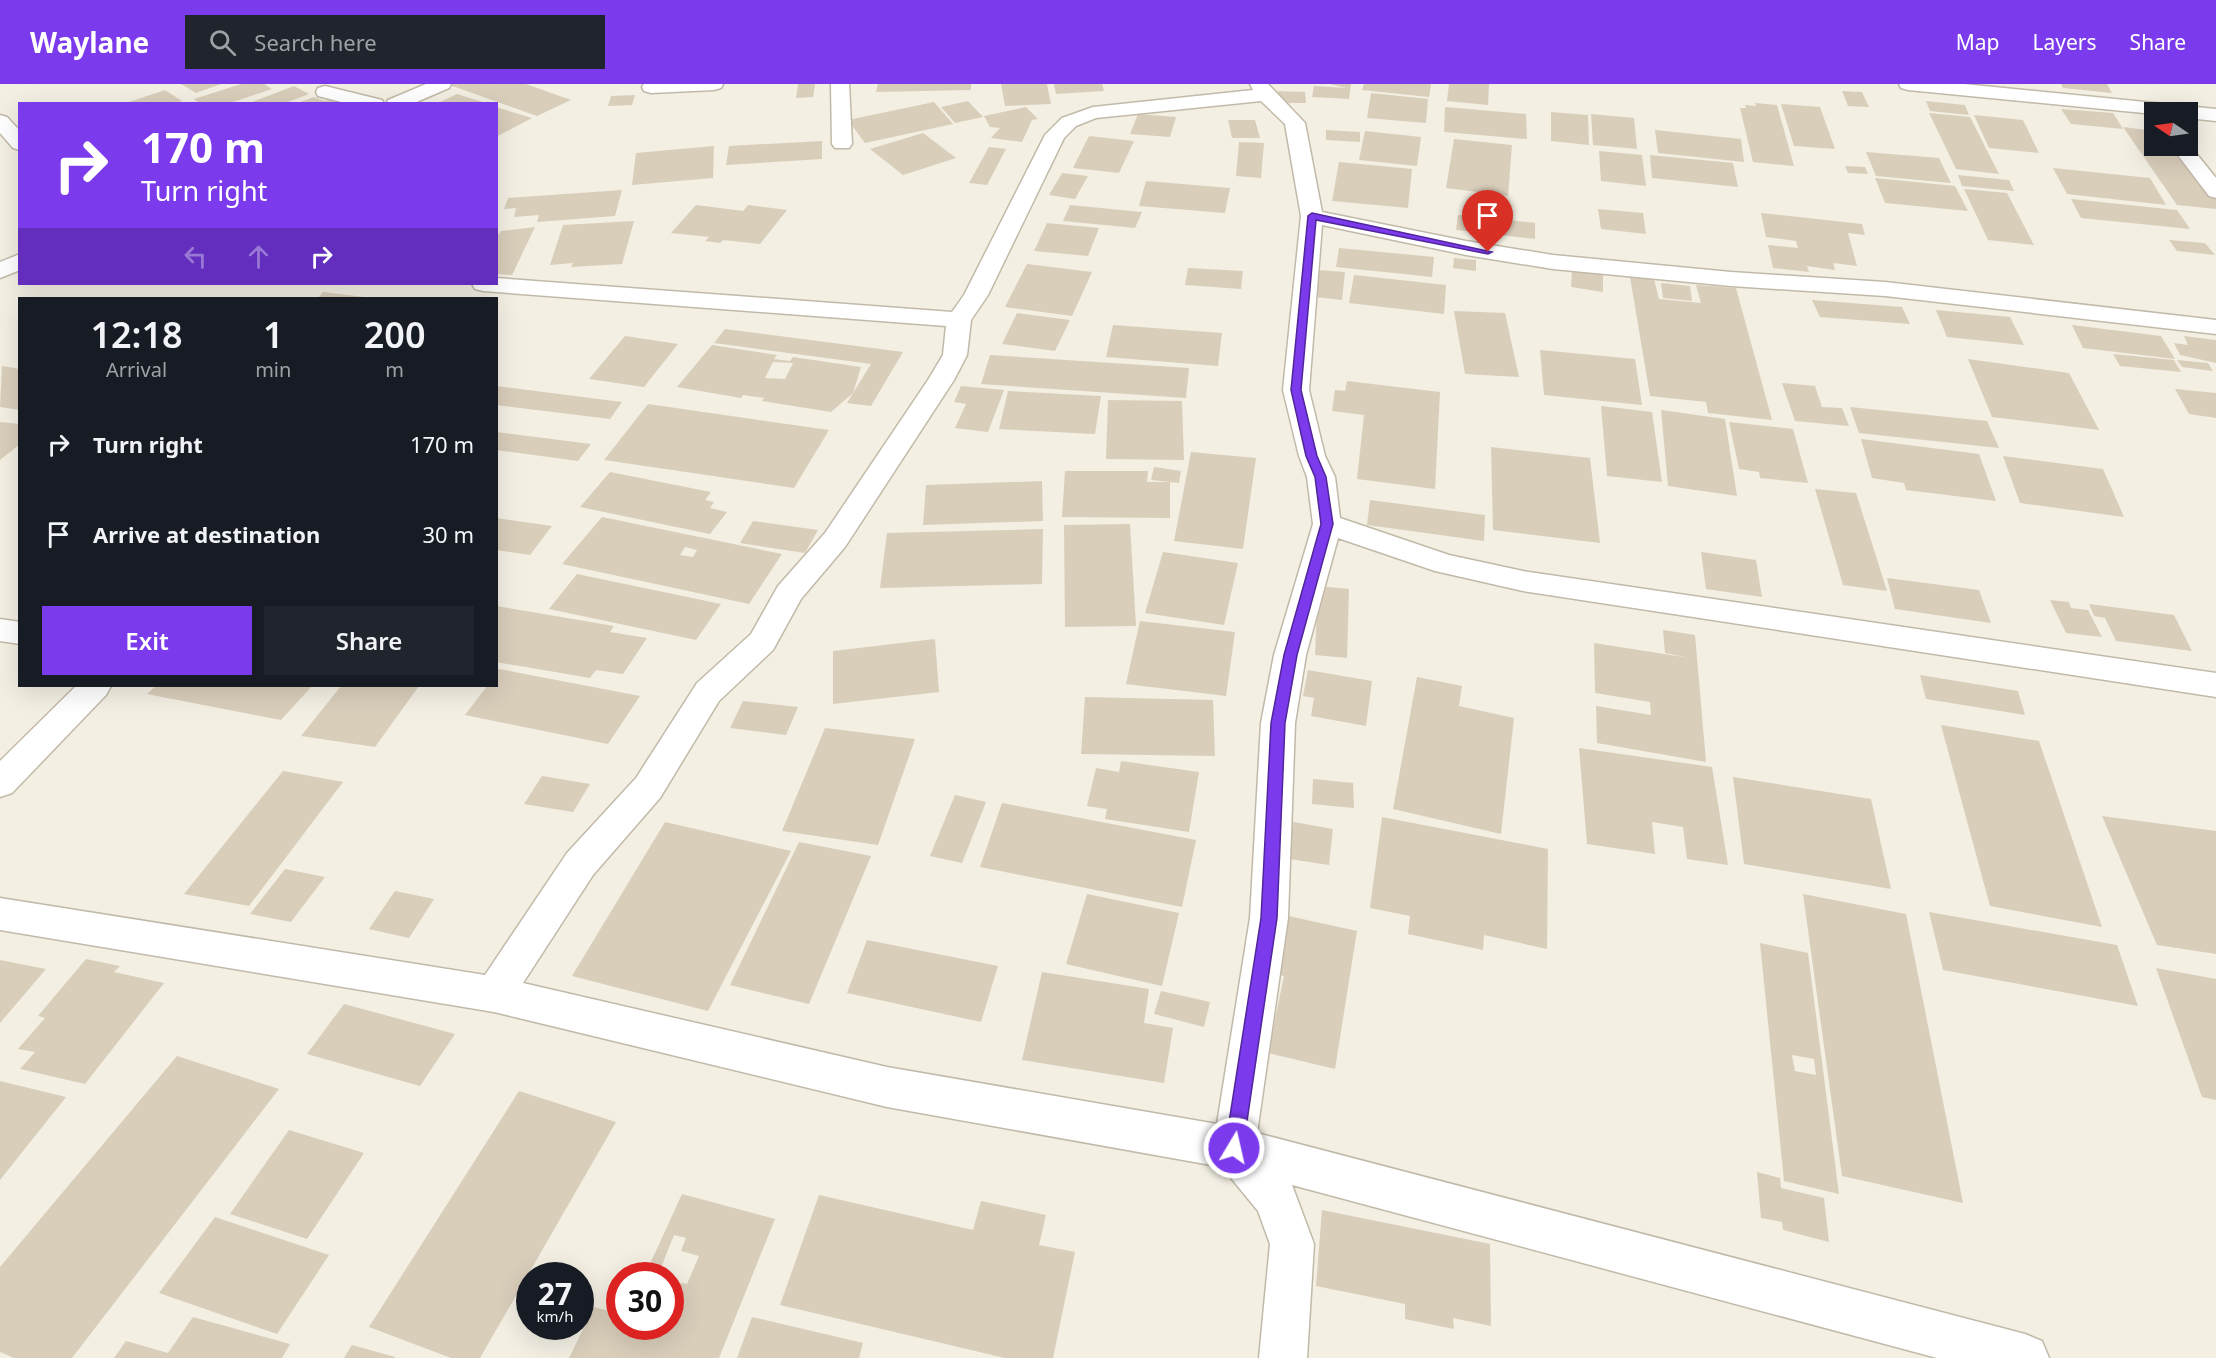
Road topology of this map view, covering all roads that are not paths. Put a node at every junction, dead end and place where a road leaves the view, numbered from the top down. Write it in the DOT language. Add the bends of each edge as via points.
graph roads {
  1 [pos="442,84"];
  2 [pos="714,84"];
  3 [pos="840,84"];
  4 [pos="1908,84"];
  5 [pos="651,87"];
  6 [pos="1261,89"];
  7 [pos="325,92"];
  8 [pos="367,102"];
  9 [pos="400,102"];
  10 [pos="2123,104"];
  11 [pos="2144,112"];
  12 [pos="2216,115"];
  13 [pos="0,121"];
  14 [pos="18,142"];
  15 [pos="842,144"];
  16 [pos="2189,156"];
  17 [pos="2216,192"];
  18 [pos="1312,216"];
  19 [pos="18,262"];
  20 [pos="0,272"];
  21 [pos="488,285"];
  22 [pos="498,285"];
  23 [pos="475,297"];
  24 [pos="959,320"];
  25 [pos="2216,327"];
  26 [pos="1327,524"];
  27 [pos="0,630"];
  28 [pos="18,633"];
  29 [pos="2216,685"];
  30 [pos="94,687"];
  31 [pos="0,783"];
  32 [pos="0,914"];
  33 [pos="494,994"];
  34 [pos="1234,1148"];
  35 [pos="1283,1358"];
  36 [pos="2025,1358"];
  1 -- 9 [label="street"];
  2 -- 5 [label="street"];
  3 -- 15 [label="street"];
  4 -- 10 [label="street"];
  6 -- 18 [label="street" via="1295,123"];
  6 -- 24 [label="street" via="1093,113 1069,122 1045,152 976,295"];
  7 -- 8 [label="street"];
  10 -- 11 [label="street"];
  10 -- 12 [label="street"];
  13 -- 14 [label="street"];
  16 -- 17 [label="street"];
  18 -- 25 [label="street" via="1553,262 1885,289"];
  18 -- 26 [label="street" via="1296,390 1321,477"];
  19 -- 20 [label="street"];
  21 -- 23 [label="street"];
  22 -- 24 [label="street"];
  24 -- 33 [label="street" via="955,355 835,540 789,593 762,642 708,692 648,788 580,864"];
  26 -- 29 [label="street" via="1445,564 1523,581"];
  26 -- 34 [label="street" via="1290,655 1278,723 1269,918"];
  27 -- 28 [label="street"];
  30 -- 31 [label="street"];
  32 -- 33 [label="street"];
  33 -- 34 [label="street" via="887,1087"];
  34 -- 35 [label="street" via="1276,1198 1292,1244"];
  34 -- 36 [label="street"];
}
